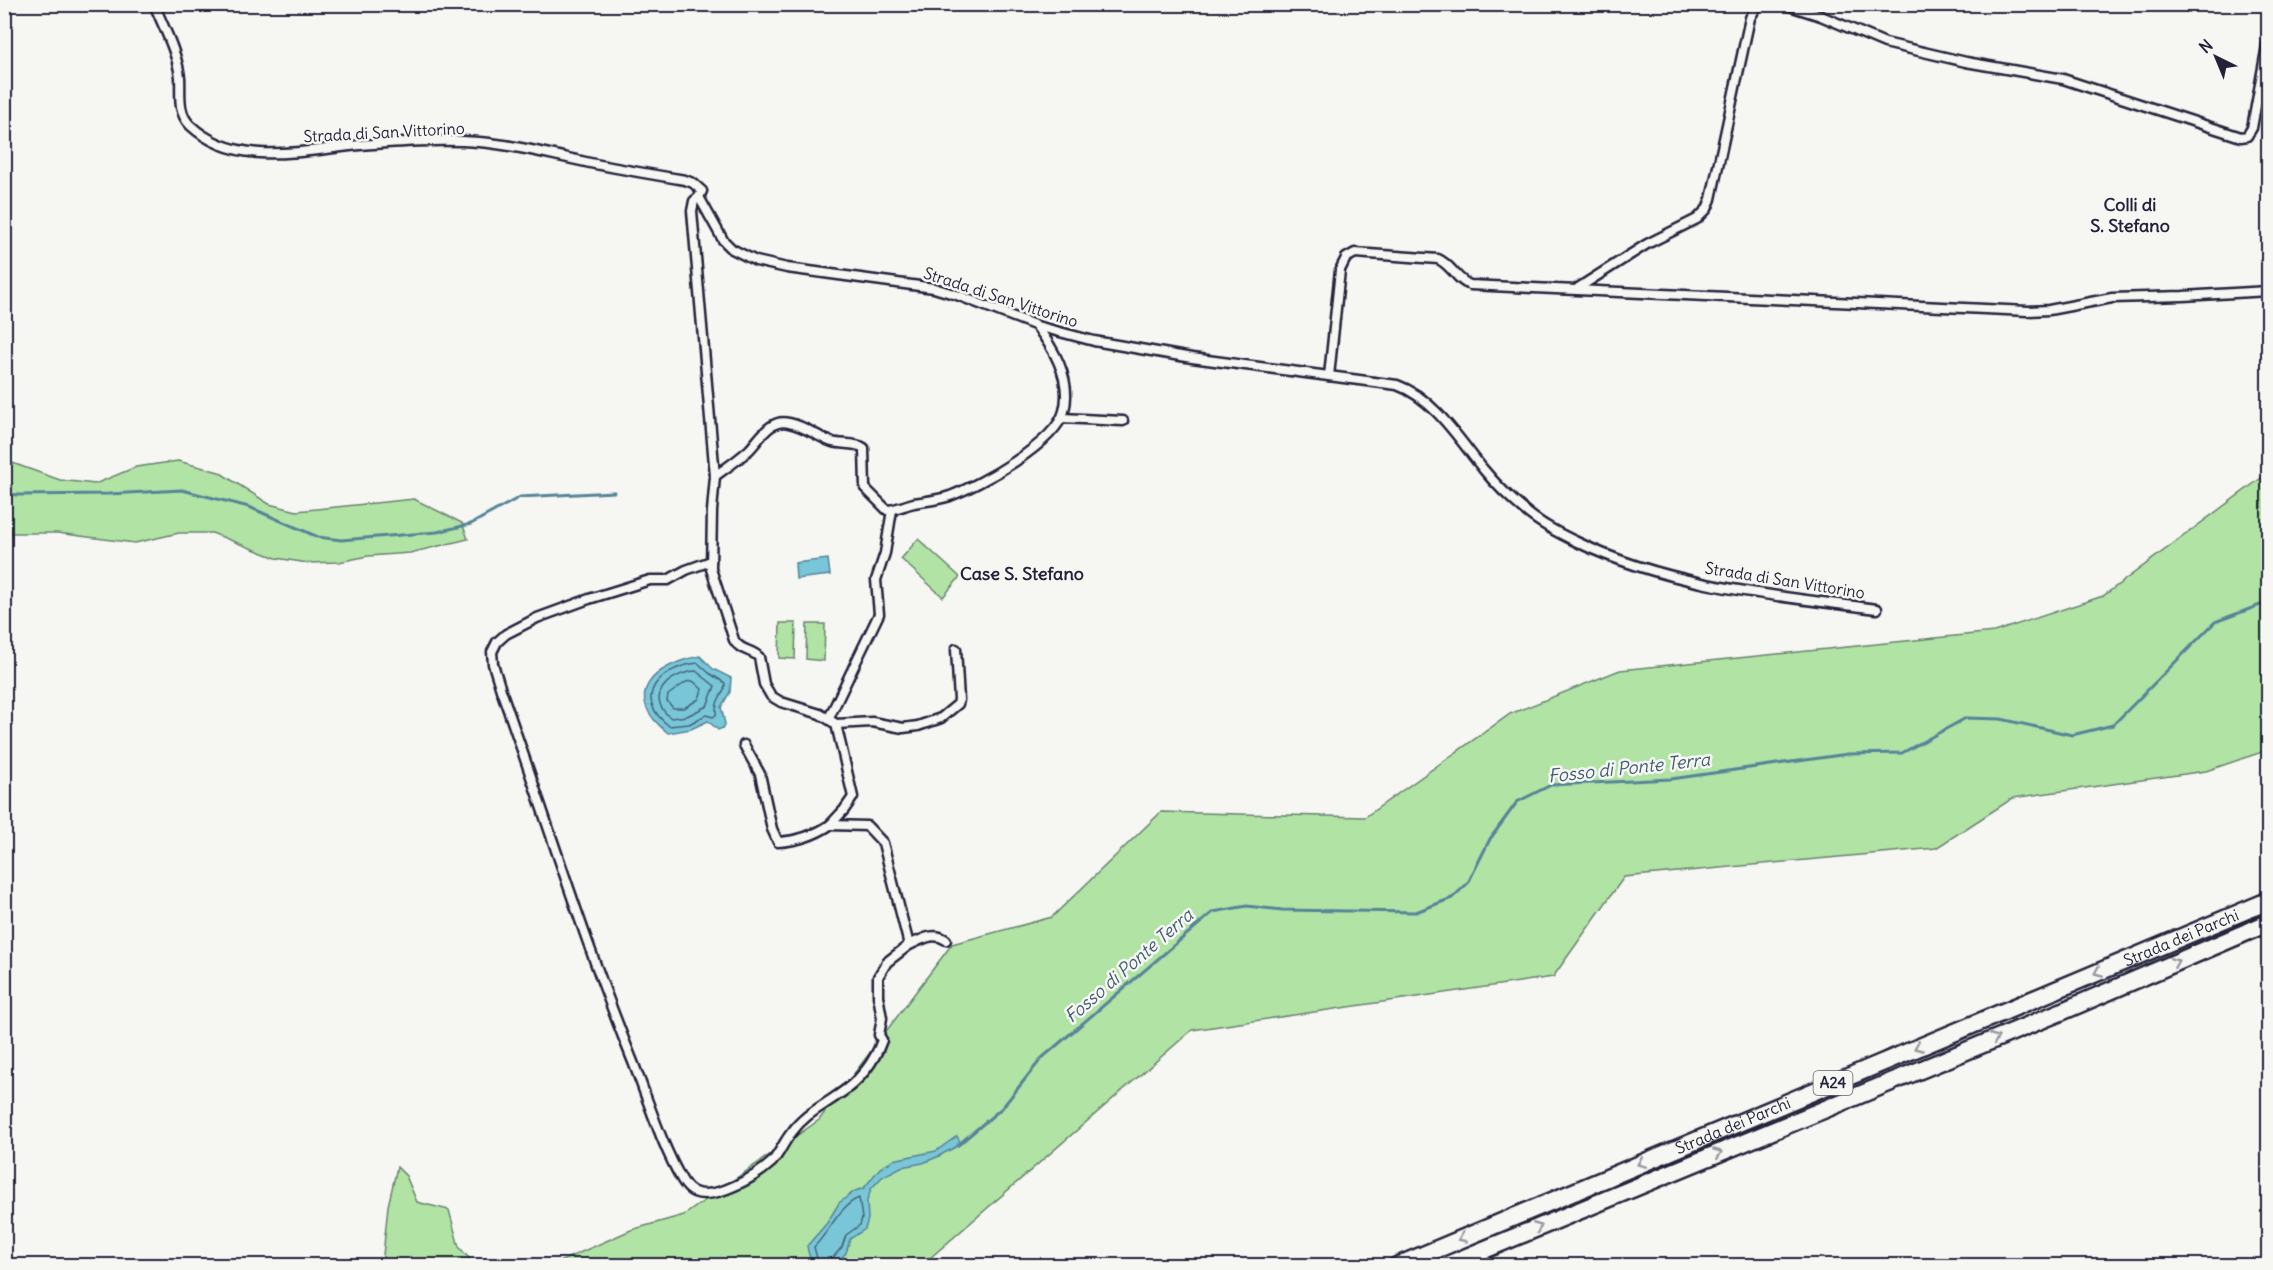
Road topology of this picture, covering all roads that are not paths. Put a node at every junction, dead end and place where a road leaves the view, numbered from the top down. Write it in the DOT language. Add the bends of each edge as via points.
graph roads {
  1 [pos="154,4"];
  2 [pos="1758,4"];
  3 [pos="1783,4"];
  4 [pos="2268,40"];
  5 [pos="699,197"];
  6 [pos="1578,289"];
  7 [pos="2268,291"];
  8 [pos="1037,326"];
  9 [pos="1329,376"];
  10 [pos="1062,418"];
  11 [pos="1123,421"];
  12 [pos="715,476"];
  13 [pos="892,510"];
  14 [pos="711,561"];
  15 [pos="1877,609"];
  16 [pos="956,649"];
  17 [pos="832,721"];
  18 [pos="744,745"];
  19 [pos="830,825"];
  20 [pos="2268,901"];
  21 [pos="2268,923"];
  22 [pos="946,940"];
  23 [pos="909,945"];
  24 [pos="1397,1266"];
  25 [pos="1445,1266"];
  1 -- 5 [label="street, Strada di San Vittorino" via="177,65 184,116 201,133 232,148 270,155 418,142 485,143 685,180 700,188"];
  2 -- 6 [label="street" via="1750,18 1707,209 1697,219 1647,244"];
  3 -- 4 [label="street" via="1885,43 2056,77 2241,137 2252,129"];
  5 -- 8 [label="street, Strada di San Vittorino" via="723,240 756,261 938,290"];
  5 -- 12 [label="street" via="692,212"];
  6 -- 7 [label="street" via="2035,311 2112,298"];
  6 -- 9 [label="street" via="1470,285 1438,260 1352,253 1340,270"];
  8 -- 9 [label="street, Strada di San Vittorino" via="1177,356"];
  8 -- 10 [label="street" via="1055,354 1063,377 1066,398"];
  9 -- 15 [label="street, Strada di San Vittorino" via="1388,382 1411,391 1526,512 1605,555 1725,588"];
  10 -- 11 [label="street"];
  10 -- 13 [label="street" via="1051,434 1029,452 961,491"];
  12 -- 13 [label="street" via="750,449 768,428 786,422 835,443 864,448 866,488 884,508"];
  12 -- 14 [label="street"];
  13 -- 17 [label="street" via="876,580 879,614"];
  14 -- 17 [label="street" via="734,640 759,657 769,693 779,701"];
  14 -- 23 [label="street" via="668,580 650,580 528,622 498,640 492,656 616,1019 673,1162 687,1187 698,1193 717,1193 760,1171 778,1155 800,1122 862,1074 882,1040 878,976 887,962"];
  16 -- 17 [label="street" via="959,700 941,718 905,728 876,722"];
  17 -- 19 [label="street" via="853,797"];
  18 -- 19 [label="street" via="760,774 778,842 791,841"];
  19 -- 23 [label="street" via="867,826 883,843"];
  20 -- 24 [label="highway, Strada dei Parchi / A24, one-way"];
  25 -- 21 [label="highway, Strada dei Parchi / A24, one-way"];
  22 -- 23 [label="street" via="935,936"];
}
